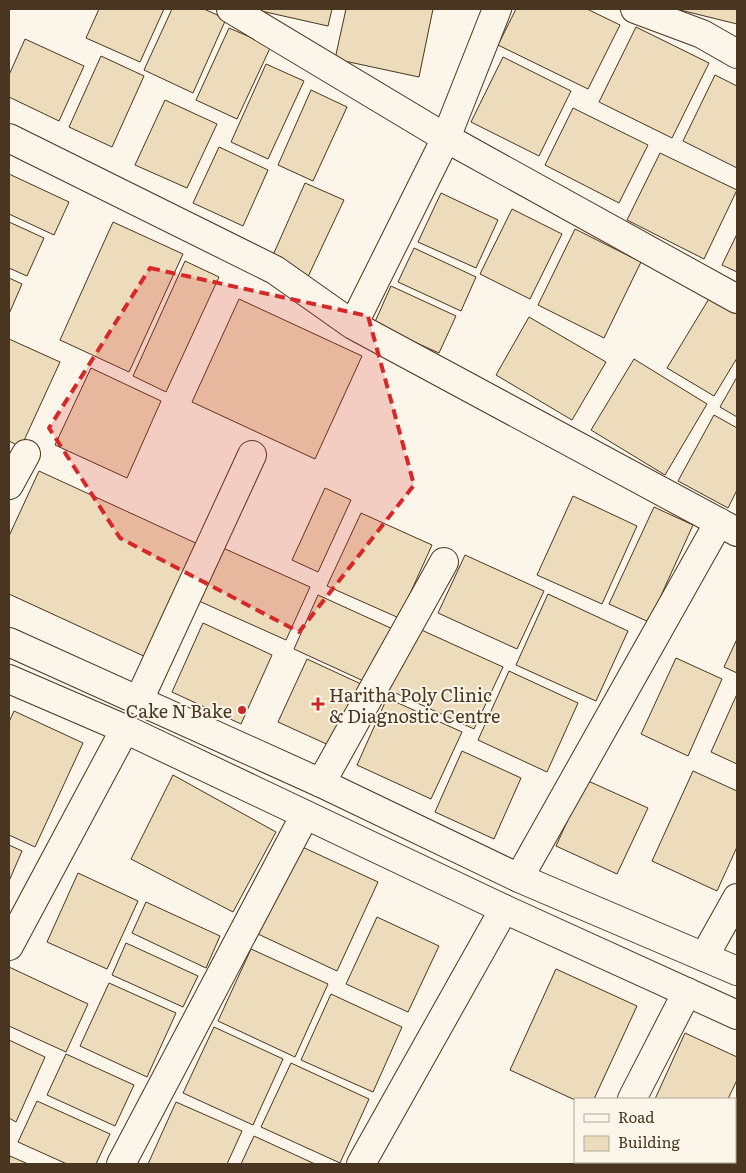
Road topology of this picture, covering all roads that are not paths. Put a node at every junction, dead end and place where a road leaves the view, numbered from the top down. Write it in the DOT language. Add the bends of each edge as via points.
graph roads {
  1 [pos="231,9"];
  2 [pos="497,9"];
  3 [pos="635,9"];
  4 [pos="737,54"];
  5 [pos="9,138"];
  6 [pos="446,138"];
  7 [pos="737,299"];
  8 [pos="353,325"];
  9 [pos="26,454"];
  10 [pos="252,455"];
  11 [pos="9,485"];
  12 [pos="728,527"];
  13 [pos="444,562"];
  14 [pos="9,642"];
  15 [pos="9,679"];
  16 [pos="139,700"];
  17 [pos="125,729"];
  18 [pos="321,783"];
  19 [pos="305,815"];
  20 [pos="519,878"];
  21 [pos="737,898"];
  22 [pos="504,909"];
  23 [pos="9,946"];
  24 [pos="704,957"];
  25 [pos="737,971"];
  26 [pos="687,992"];
  27 [pos="737,1015"];
  28 [pos="633,1098"];
  29 [pos="121,1164"];
  30 [pos="361,1164"];
  1 -- 6 [label="street"];
  2 -- 6 [label="street"];
  3 -- 4 [label="street" via="702,34"];
  5 -- 8 [label="street" via="275,270"];
  6 -- 7 [label="street"];
  6 -- 8 [label="street"];
  8 -- 12 [label="street"];
  9 -- 11 [label="street"];
  10 -- 16 [label="street"];
  12 -- 20 [label="street"];
  13 -- 18 [label="street"];
  14 -- 16 [label="street"];
  15 -- 17 [label="street"];
  16 -- 18 [label="street"];
  17 -- 19 [label="street"];
  17 -- 23 [label="street"];
  18 -- 20 [label="street"];
  19 -- 22 [label="street"];
  19 -- 29 [label="street"];
  20 -- 24 [label="street"];
  21 -- 24 [label="street"];
  22 -- 26 [label="street"];
  22 -- 30 [label="street"];
  24 -- 25 [label="street"];
  26 -- 27 [label="street"];
  26 -- 28 [label="street"];
}
